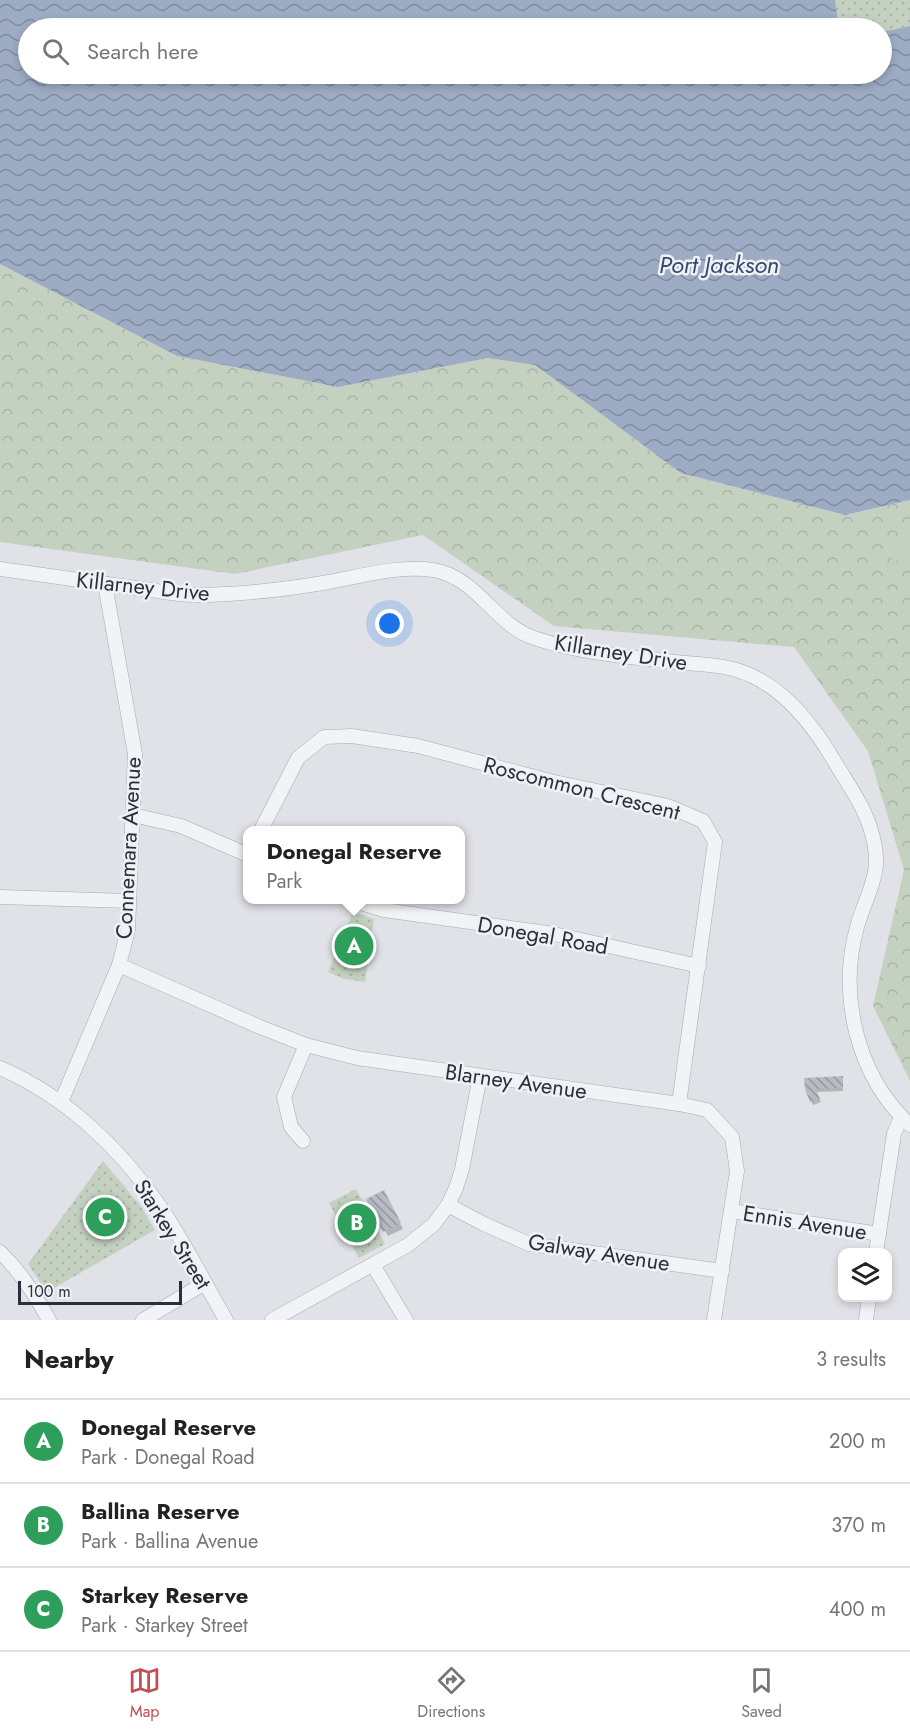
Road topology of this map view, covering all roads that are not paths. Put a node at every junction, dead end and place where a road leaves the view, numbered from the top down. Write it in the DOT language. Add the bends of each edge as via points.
graph roads {
  1 [pos="0,569"];
  2 [pos="105,584"];
  3 [pos="133,815"];
  4 [pos="264,826"];
  5 [pos="243,853"];
  6 [pos="0,897"];
  7 [pos="129,901"];
  8 [pos="364,904"];
  9 [pos="119,965"];
  10 [pos="699,966"];
  11 [pos="306,1045"];
  12 [pos="0,1068"];
  13 [pos="480,1076"];
  14 [pos="61,1102"];
  15 [pos="679,1104"];
  16 [pos="906,1121"];
  17 [pos="303,1141"];
  18 [pos="448,1205"];
  19 [pos="731,1211"];
  20 [pos="879,1234"];
  21 [pos="877,1248"];
  22 [pos="0,1252"];
  23 [pos="373,1264"];
  24 [pos="722,1271"];
  25 [pos="205,1283"];
  26 [pos="868,1302"];
  27 [pos="49,1320"];
  28 [pos="143,1320"];
  29 [pos="226,1320"];
  30 [pos="272,1320"];
  31 [pos="406,1320"];
  32 [pos="714,1320"];
  33 [pos="866,1320"];
  1 -- 2 [label="street, Killarney Drive"];
  2 -- 3 [label="street, Connemara Avenue" via="135,754"];
  2 -- 16 [label="street, Killarney Drive" via="192,595 288,589 406,569 434,570 455,577 474,590 529,636 617,656 735,669 781,694 824,743 867,817 875,843 876,876 857,927 850,968 851,1010 862,1053 881,1091"];
  3 -- 5 [label="street" via="181,826"];
  3 -- 7 [label="street, Connemara Avenue"];
  4 -- 10 [label="street, Roscommon Crescent" via="298,758 324,737 352,736 418,746 550,781 668,806 703,820 715,842"];
  6 -- 7 [label="street"];
  7 -- 9 [label="street, Connemara Avenue" via="128,930"];
  8 -- 10 [label="street, Donegal Road" via="554,934"];
  9 -- 11 [label="street, Blarney Avenue"];
  9 -- 14 [label="street, Connemara Avenue"];
  10 -- 15 [label="street, Roscommon Crescent"];
  11 -- 13 [label="street, Blarney Avenue" via="357,1058"];
  11 -- 17 [label="street" via="284,1097 291,1127"];
  12 -- 14 [label="street, Starkey Street"];
  13 -- 15 [label="street, Blarney Avenue"];
  13 -- 18 [label="street" via="462,1169"];
  14 -- 25 [label="street, Starkey Street" via="134,1171 160,1206"];
  15 -- 19 [label="street, Blarney Avenue" via="707,1110 732,1137 737,1171"];
  16 -- 20 [label="street" via="894,1134"];
  18 -- 23 [label="street" via="422,1235"];
  18 -- 24 [label="street, Galway Avenue" via="529,1244"];
  19 -- 20 [label="street, Ennis Avenue"];
  19 -- 24 [label="street, Blarney Avenue"];
  20 -- 21 [label="street"];
  22 -- 27 [label="street" via="32,1290"];
  23 -- 30 [label="street"];
  23 -- 31 [label="street"];
  24 -- 32 [label="street, Blarney Avenue"];
  25 -- 28 [label="street"];
  25 -- 29 [label="street, Starkey Street"];
  26 -- 33 [label="street"];
}
